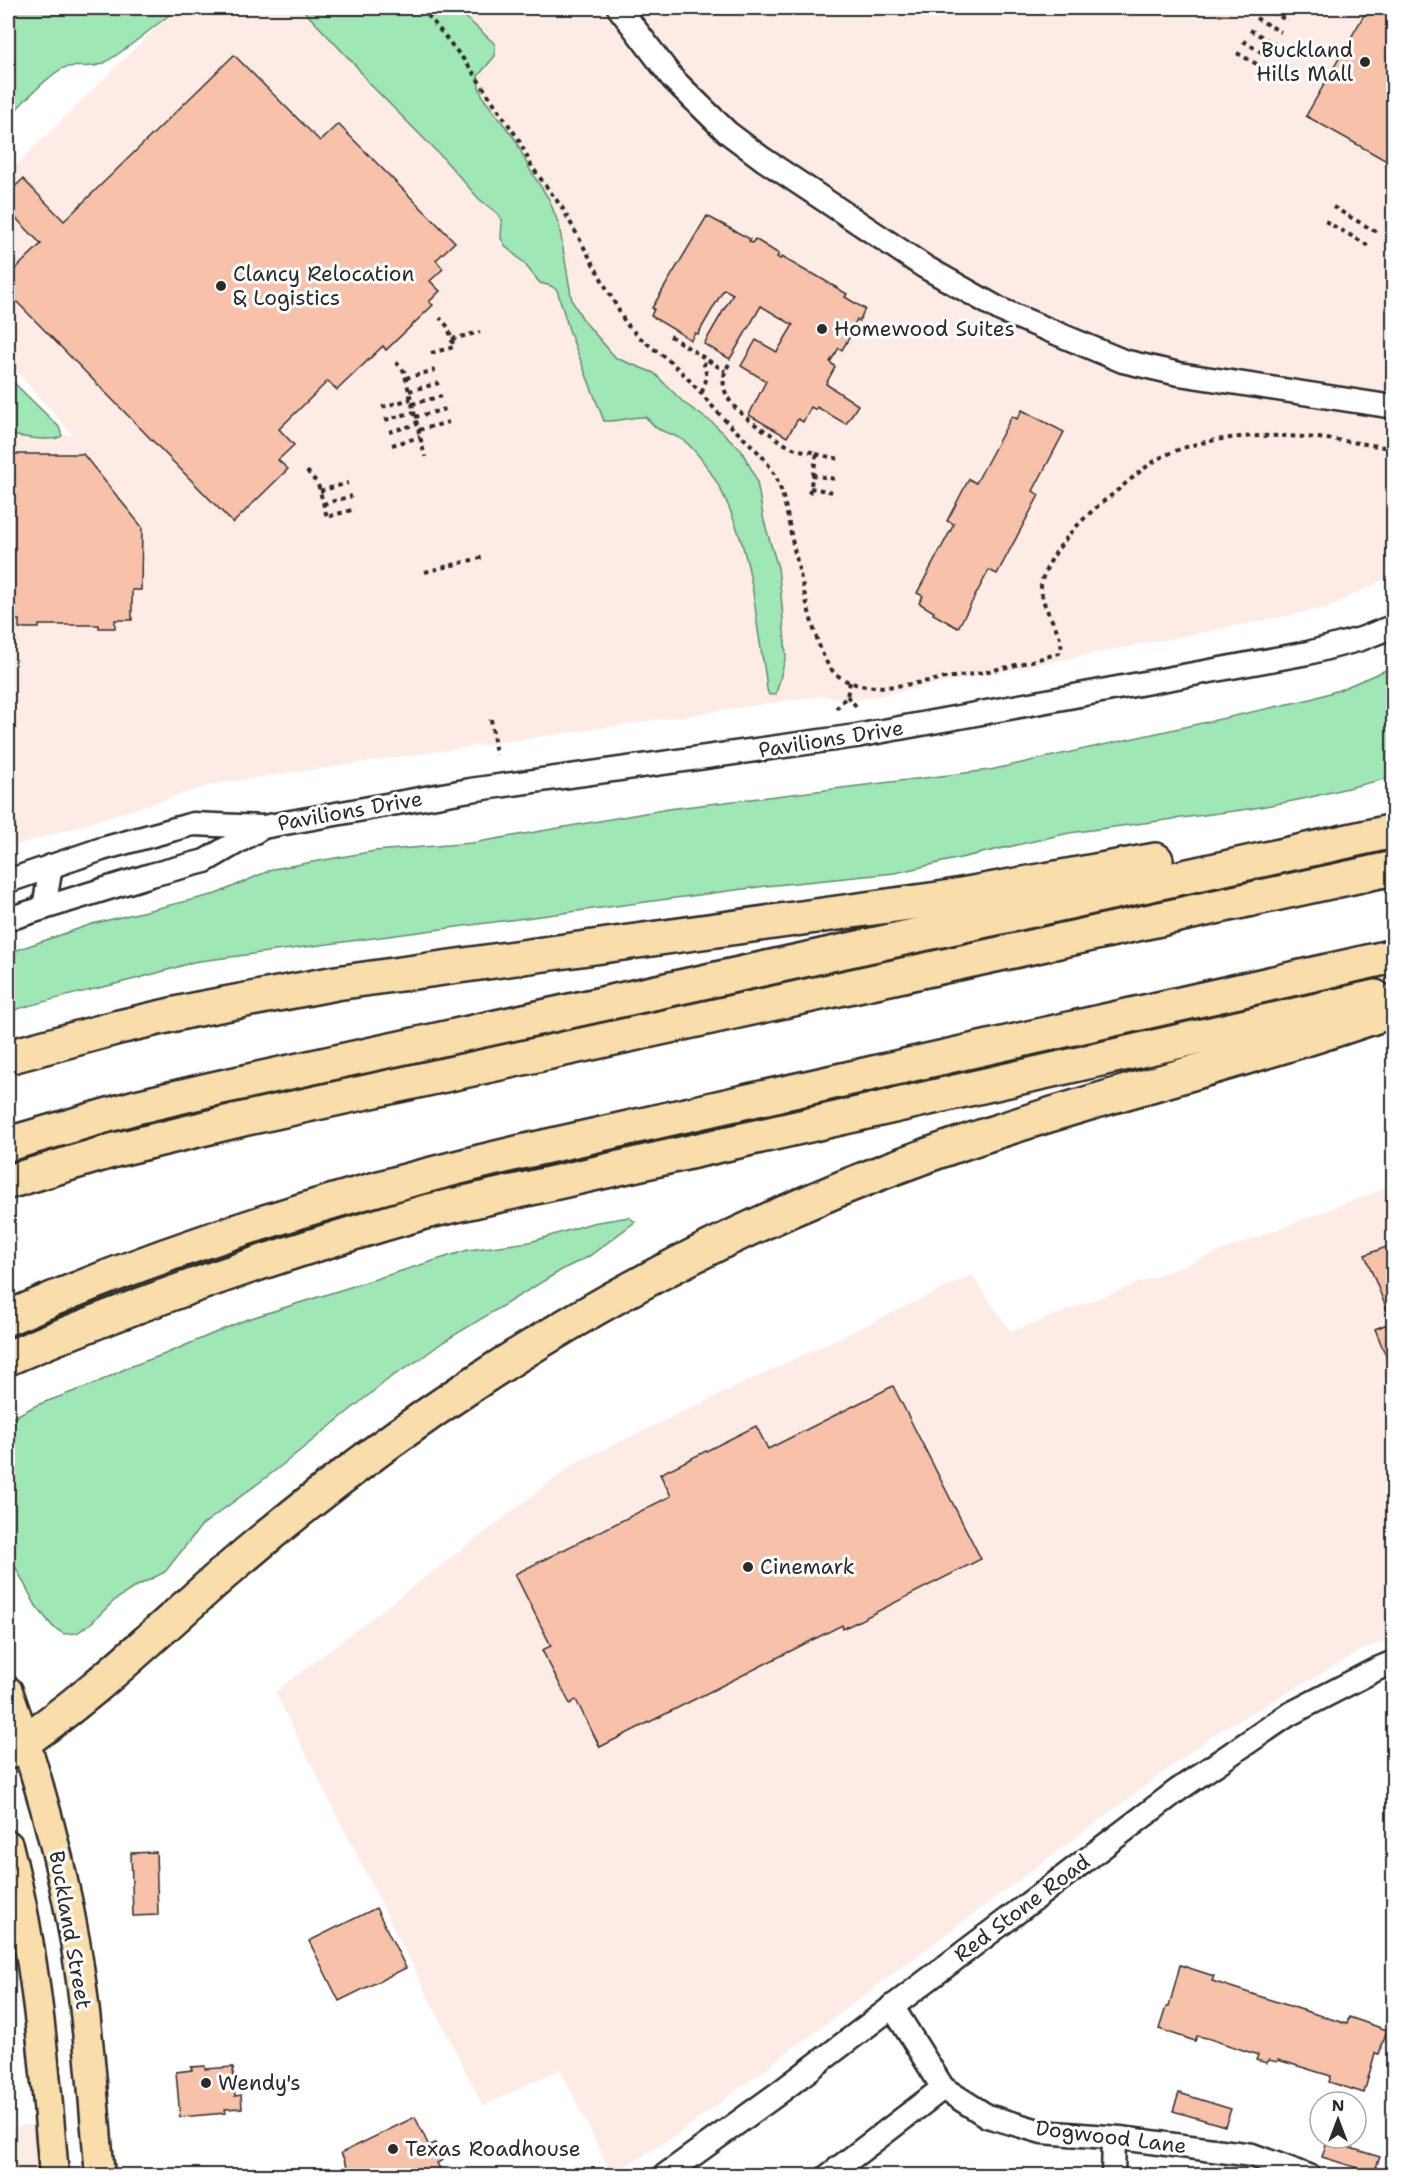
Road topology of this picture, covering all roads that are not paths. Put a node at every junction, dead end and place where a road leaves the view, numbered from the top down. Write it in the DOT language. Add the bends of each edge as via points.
graph roads {
  1 [pos="619,8"];
  2 [pos="1394,407"];
  3 [pos="1394,626"];
  4 [pos="263,827"];
  5 [pos="1394,831"];
  6 [pos="1307,850"];
  7 [pos="51,866"];
  8 [pos="1394,868"];
  9 [pos="8,881"];
  10 [pos="44,908"];
  11 [pos="8,919"];
  12 [pos="1394,956"];
  13 [pos="1394,993"];
  14 [pos="1394,1010"];
  15 [pos="8,1057"];
  16 [pos="8,1144"];
  17 [pos="8,1182"];
  18 [pos="8,1318"];
  19 [pos="8,1359"];
  20 [pos="1394,1662"];
  21 [pos="8,1691"];
  22 [pos="16,1746"];
  23 [pos="8,1845"];
  24 [pos="892,2006"];
  25 [pos="943,2088"];
  26 [pos="1114,2138"];
  27 [pos="54,2175"];
  28 [pos="100,2175"];
  29 [pos="664,2175"];
  30 [pos="828,2175"];
  31 [pos="1113,2175"];
  32 [pos="1309,2175"];
  1 -- 2 [label="street" via="673,79 728,132 925,267 1001,310 1123,361 1179,374"];
  3 -- 4 [label="street, Pavilions Drive" via="1308,653 907,728 447,794"];
  4 -- 7 [label="street, Pavilions Drive" via="193,824"];
  4 -- 10 [label="street, Pavilions Drive" via="205,861"];
  5 -- 6 [label="highway"];
  6 -- 15 [label="highway" via="1193,853 934,900 336,983 172,1015"];
  6 -- 16 [label="highway" via="208,1090"];
  7 -- 9 [label="street, Pavilions Drive"];
  7 -- 10 [label="street"];
  8 -- 17 [label="highway" via="232,1122 107,1152"];
  10 -- 11 [label="street, Pavilions Drive"];
  12 -- 18 [label="highway" via="393,1183 206,1241"];
  13 -- 19 [label="highway" via="425,1212 197,1283"];
  14 -- 22 [label="highway" via="931,1154 818,1198 642,1282 495,1369 374,1452 273,1532 95,1686"];
  20 -- 24 [label="street, Red Stone Road" via="1268,1728 1178,1790"];
  21 -- 22 [label="main road, Buckland Street"];
  22 -- 28 [label="main road, Buckland Street" via="58,1857 75,1941"];
  23 -- 27 [label="main road, Buckland Street" via="34,1976"];
  24 -- 25 [label="street, Dogwood Lane"];
  24 -- 29 [label="street, Red Stone Road"];
  25 -- 26 [label="street, Dogwood Lane" via="987,2116 1042,2132"];
  25 -- 30 [label="street"];
  26 -- 31 [label="street"];
  26 -- 32 [label="street, Dogwood Lane" via="1252,2155"];
}
